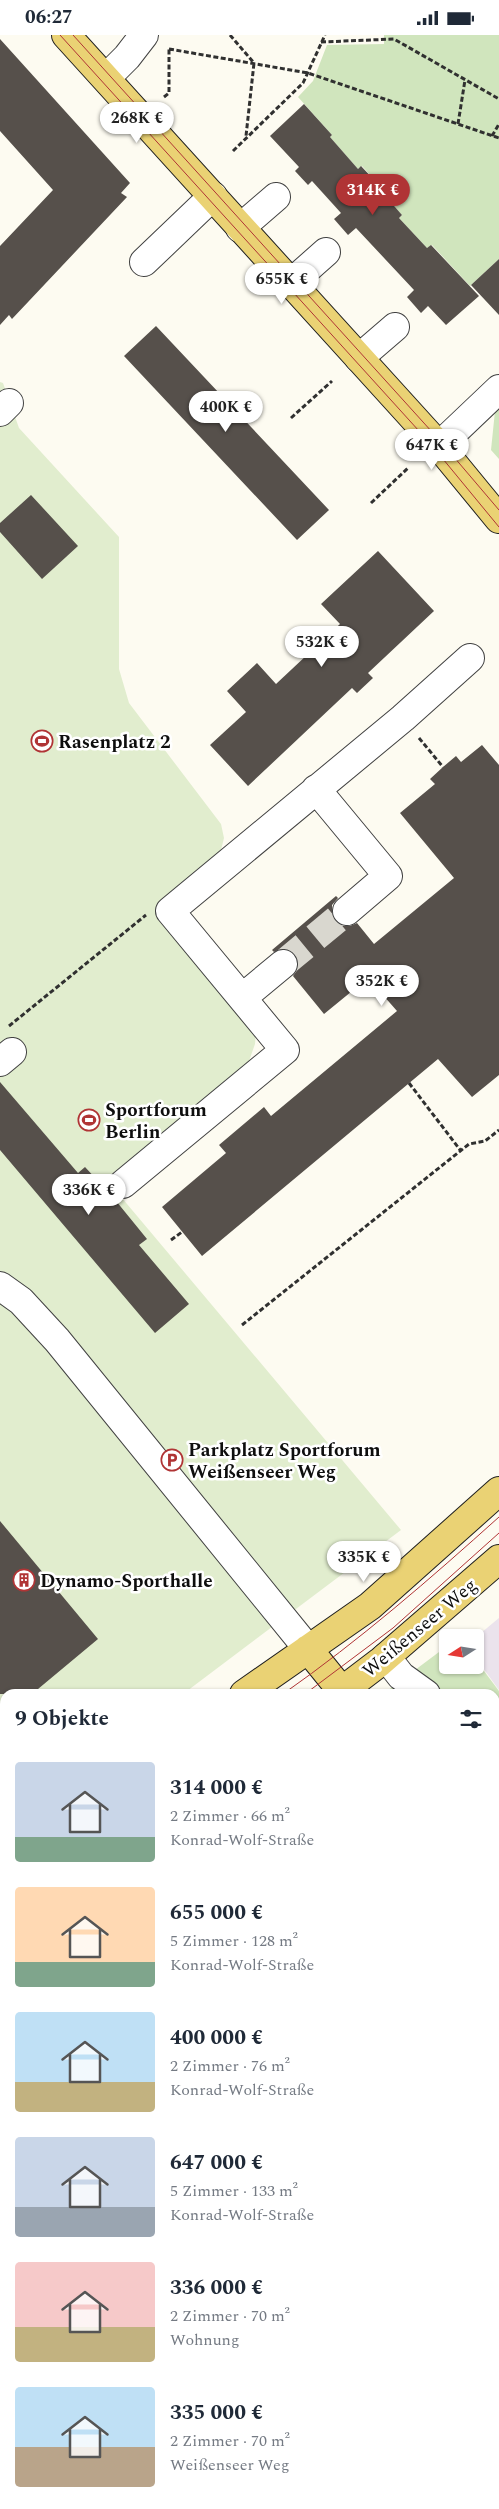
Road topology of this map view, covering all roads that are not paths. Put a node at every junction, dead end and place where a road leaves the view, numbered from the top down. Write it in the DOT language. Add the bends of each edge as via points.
graph roads {
  1 [pos="66,35"];
  2 [pos="156,37"];
  3 [pos="106,78"];
  4 [pos="213,196"];
  5 [pos="276,197"];
  6 [pos="240,227"];
  7 [pos="326,252"];
  8 [pos="144,262"];
  9 [pos="291,283"];
  10 [pos="395,327"];
  11 [pos="359,358"];
  12 [pos="499,389"];
  13 [pos="439,446"];
  14 [pos="499,519"];
  15 [pos="470,658"];
  16 [pos="316,789"];
  17 [pos="347,911"];
  18 [pos="283,964"];
  19 [pos="242,998"];
  20 [pos="123,1184"];
  21 [pos="0,1286"];
  22 [pos="499,1491"];
  23 [pos="499,1559"];
  24 [pos="308,1649"];
  25 [pos="386,1657"];
  26 [pos="251,1689"];
  27 [pos="338,1689"];
  28 [pos="344,1689"];
  29 [pos="419,1689"];
  1 -- 3 [label="main road"];
  2 -- 3 [label="street" via="127,57"];
  3 -- 4 [label="main road"];
  4 -- 6 [label="main road"];
  4 -- 8 [label="street"];
  5 -- 6 [label="street"];
  6 -- 9 [label="main road"];
  7 -- 9 [label="street"];
  9 -- 11 [label="main road"];
  10 -- 11 [label="street"];
  11 -- 13 [label="main road"];
  12 -- 13 [label="street"];
  13 -- 14 [label="main road"];
  15 -- 16 [label="street"];
  16 -- 17 [label="street" via="388,877"];
  16 -- 19 [label="street" via="170,911"];
  18 -- 19 [label="street"];
  19 -- 20 [label="street" via="285,1050"];
  21 -- 24 [label="street" via="22,1301 57,1340"];
  22 -- 24 [label="main road" via="370,1606"];
  23 -- 25 [label="main road, Weißenseer Weg"];
  24 -- 26 [label="main road"];
  24 -- 27 [label="main road"];
  25 -- 28 [label="main road, Weißenseer Weg"];
  25 -- 29 [label="street" via="401,1676"];
}
